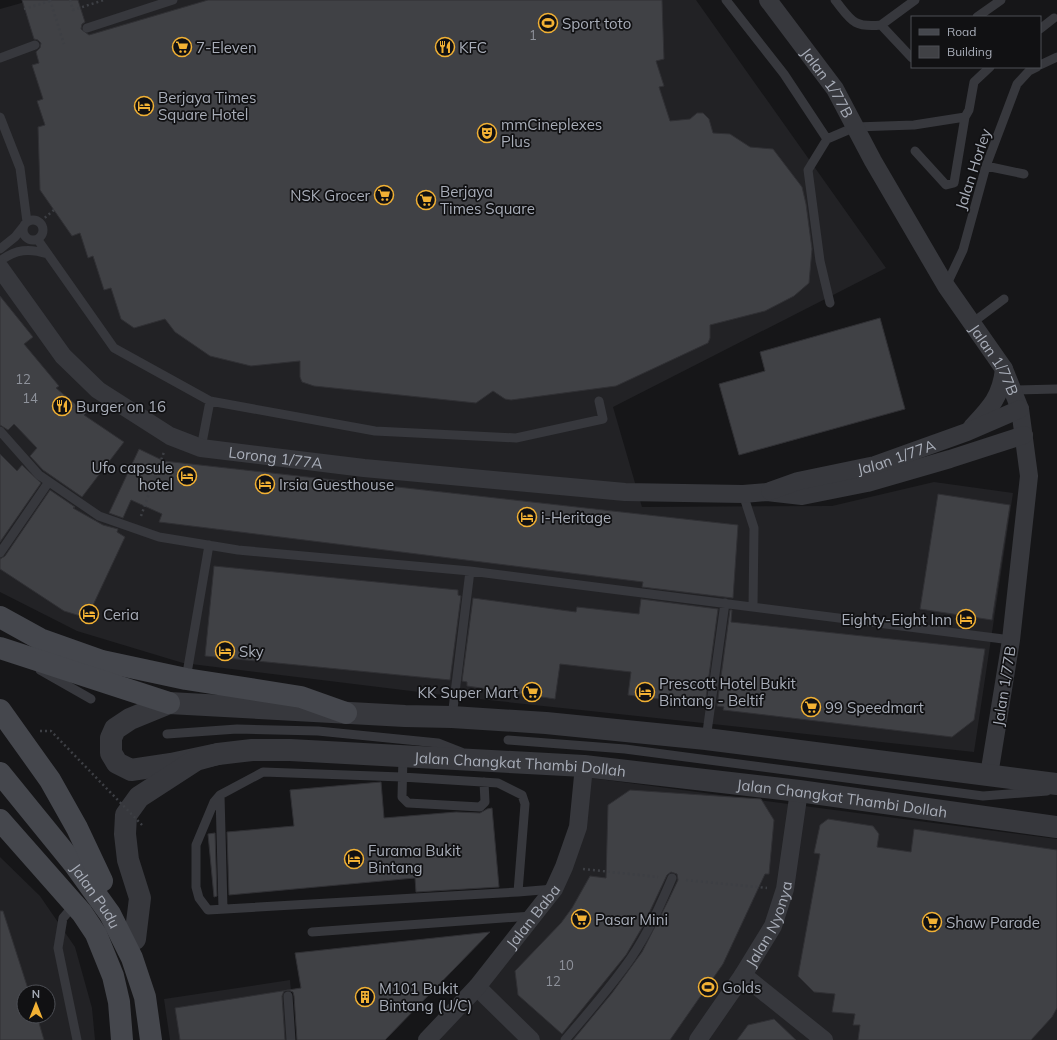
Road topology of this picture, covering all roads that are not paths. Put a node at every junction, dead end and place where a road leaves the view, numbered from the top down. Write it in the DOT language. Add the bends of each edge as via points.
graph roads {
  1 [pos="174,0"];
  2 [pos="726,0"];
  3 [pos="768,0"];
  4 [pos="835,0"];
  5 [pos="915,0"];
  6 [pos="1001,0"];
  7 [pos="978,16"];
  8 [pos="1054,18"];
  9 [pos="881,25"];
  10 [pos="87,28"];
  11 [pos="1041,28"];
  12 [pos="35,44"];
  13 [pos="911,57"];
  14 [pos="1057,57"];
  15 [pos="0,58"];
  16 [pos="1041,65"];
  17 [pos="989,68"];
  18 [pos="1035,68"];
  19 [pos="965,116"];
  20 [pos="0,117"];
  21 [pos="855,127"];
  22 [pos="827,139"];
  23 [pos="915,151"];
  24 [pos="986,166"];
  25 [pos="1024,174"];
  26 [pos="26,224"];
  27 [pos="38,240"];
  28 [pos="0,249"];
  29 [pos="48,254"];
  30 [pos="0,261"];
  31 [pos="0,268"];
  32 [pos="946,286"];
  33 [pos="1004,299"];
  34 [pos="830,303"];
  35 [pos="972,323"];
  36 [pos="1004,369"];
  37 [pos="1057,389"];
  38 [pos="1012,390"];
  39 [pos="210,401"];
  40 [pos="599,401"];
  41 [pos="1020,409"];
  42 [pos="0,431"];
  43 [pos="967,432"];
  44 [pos="1024,435"];
  45 [pos="200,448"];
  46 [pos="48,483"];
  47 [pos="625,492"];
  48 [pos="767,492"];
  49 [pos="743,494"];
  50 [pos="209,545"];
  51 [pos="0,553"];
  52 [pos="470,572"];
  53 [pos="725,603"];
  54 [pos="753,607"];
  55 [pos="0,616"];
  56 [pos="1011,640"];
  57 [pos="3,650"];
  58 [pos="186,678"];
  59 [pos="91,699"];
  60 [pos="169,703"];
  61 [pos="0,710"];
  62 [pos="346,713"];
  63 [pos="452,717"];
  64 [pos="167,734"];
  65 [pos="706,739"];
  66 [pos="508,740"];
  67 [pos="218,754"];
  68 [pos="403,754"];
  69 [pos="475,758"];
  70 [pos="584,766"];
  71 [pos="0,773"];
  72 [pos="989,775"];
  73 [pos="402,777"];
  74 [pos="484,782"];
  75 [pos="1057,784"];
  76 [pos="799,791"];
  77 [pos="1057,791"];
  78 [pos="220,795"];
  79 [pos="0,820"];
  80 [pos="1057,827"];
  81 [pos="672,878"];
  82 [pos="554,889"];
  83 [pos="518,892"];
  84 [pos="74,905"];
  85 [pos="223,909"];
  86 [pos="532,916"];
  87 [pos="312,932"];
  88 [pos="135,938"];
  89 [pos="743,975"];
  90 [pos="477,987"];
  91 [pos="288,996"];
  92 [pos="145,997"];
  93 [pos="77,1040"];
  94 [pos="122,1040"];
  95 [pos="151,1040"];
  96 [pos="291,1040"];
  97 [pos="427,1040"];
  98 [pos="531,1040"];
  99 [pos="565,1040"];
  100 [pos="698,1040"];
  101 [pos="824,1040"];
  1 -- 10 [label="lane"];
  2 -- 22 [label="lane" via="784,74"];
  3 -- 21 [label="street, Jalan 1/77B" via="835,89"];
  4 -- 9 [label="lane" via="858,25"];
  5 -- 9 [label="lane"];
  6 -- 7 [label="lane"];
  8 -- 11 [label="lane"];
  9 -- 13 [label="lane"];
  12 -- 15 [label="lane"];
  14 -- 16 [label="lane"];
  17 -- 19 [label="lane" via="974,82 969,110"];
  18 -- 24 [label="lane, Jalan Horley" via="1018,84"];
  19 -- 21 [label="lane" via="914,125"];
  19 -- 23 [label="lane" via="954,183 946,185"];
  20 -- 26 [label="lane" via="20,168"];
  21 -- 22 [label="lane"];
  21 -- 32 [label="street, Jalan 1/77B"];
  22 -- 34 [label="lane" via="808,170 820,261"];
  24 -- 25 [label="lane"];
  24 -- 32 [label="lane, Jalan Horley" via="963,250"];
  26 -- 27 [label="lane" via="25,236 31,240"];
  26 -- 27 [label="lane" via="34,220 40,222 44,232"];
  26 -- 28 [label="lane"];
  27 -- 29 [label="lane"];
  29 -- 30 [label="lane" via="22,250"];
  29 -- 39 [label="lane" via="114,348"];
  31 -- 45 [label="street, Lorong 1/77A" via="63,356 98,390 170,436"];
  32 -- 35 [label="street, Jalan 1/77B"];
  33 -- 35 [label="lane"];
  35 -- 36 [label="street, Jalan 1/77B"];
  36 -- 38 [label="street, Jalan 1/77B"];
  36 -- 43 [label="street" via="1003,382 996,399"];
  37 -- 38 [label="lane"];
  38 -- 41 [label="street, Jalan 1/77B"];
  39 -- 40 [label="lane" via="375,431 516,438 603,419"];
  39 -- 45 [label="lane"];
  41 -- 43 [label="street, Jalan 1/77A"];
  41 -- 44 [label="street, Jalan 1/77B"];
  42 -- 46 [label="lane"];
  43 -- 48 [label="street, Jalan 1/77A" via="875,465 798,481"];
  44 -- 48 [label="street, Jalan 1/77A" via="950,460 867,483 802,496"];
  44 -- 56 [label="street, Jalan 1/77B" via="1029,476"];
  45 -- 47 [label="street, Lorong 1/77A" via="364,468"];
  46 -- 50 [label="lane" via="98,516 159,537"];
  46 -- 51 [label="lane"];
  47 -- 49 [label="street, Jalan 1/77A"];
  48 -- 49 [label="street, Jalan 1/77A"];
  49 -- 54 [label="lane" via="754,528"];
  50 -- 52 [label="lane"];
  50 -- 58 [label="lane"];
  52 -- 53 [label="lane"];
  52 -- 63 [label="lane"];
  53 -- 54 [label="lane"];
  53 -- 65 [label="lane"];
  54 -- 56 [label="lane"];
  55 -- 58 [label="main road" via="40,639 102,661"];
  56 -- 72 [label="street, Jalan 1/77B"];
  57 -- 59 [label="lane"];
  57 -- 60 [label="main road"];
  58 -- 62 [label="main road" via="301,697"];
  60 -- 62 [label="street"];
  60 -- 67 [label="street" via="137,716 116,729 111,738 111,753 118,763 131,770"];
  61 -- 88 [label="main road, bridge" via="50,780 77,828 102,881"];
  62 -- 63 [label="street"];
  63 -- 65 [label="street" via="546,723"];
  64 -- 69 [label="lane" via="237,729 318,731 438,743"];
  65 -- 72 [label="street"];
  66 -- 77 [label="lane" via="625,749 983,796"];
  67 -- 68 [label="street, Jalan Changkat Thambi Dollah" via="252,750 290,750"];
  67 -- 88 [label="street, Jalan Changkat Thambi Dollah" via="196,760 139,797 126,815 128,860 140,898"];
  68 -- 69 [label="street, Jalan Changkat Thambi Dollah"];
  68 -- 73 [label="lane"];
  69 -- 70 [label="street, Jalan Changkat Thambi Dollah"];
  70 -- 76 [label="street, Jalan Changkat Thambi Dollah"];
  70 -- 82 [label="street, Jalan Baba" via="578,826"];
  71 -- 92 [label="main road, Jalan Pudu" via="74,864 110,914 132,958"];
  72 -- 75 [label="street"];
  73 -- 74 [label="lane"];
  73 -- 74 [label="lane" via="402,797 408,803 480,807 485,802"];
  73 -- 78 [label="lane" via="263,772"];
  74 -- 83 [label="lane" via="498,783 522,795 525,804"];
  76 -- 80 [label="street, Jalan Changkat Thambi Dollah"];
  76 -- 89 [label="street, Jalan Nyonya" via="785,889 773,926"];
  78 -- 85 [label="lane"];
  78 -- 85 [label="lane" via="214,802 196,845 196,887 199,898 208,910"];
  79 -- 84 [label="main road, Jalan Pudu"];
  81 -- 99 [label="lane" via="654,918 632,957"];
  82 -- 83 [label="lane"];
  82 -- 86 [label="street, Jalan Baba"];
  83 -- 85 [label="lane"];
  84 -- 93 [label="lane" via="63,918 58,948"];
  84 -- 94 [label="main road, Jalan Pudu" via="88,921 107,959 119,1002"];
  86 -- 87 [label="lane"];
  86 -- 90 [label="street, Jalan Baba"];
  88 -- 92 [label="main road"];
  89 -- 100 [label="street, Jalan Nyonya"];
  89 -- 101 [label="street"];
  90 -- 97 [label="street, Jalan Baba"];
  90 -- 98 [label="street"];
  91 -- 96 [label="lane"];
  92 -- 95 [label="main road, Jalan Pudu"];
}
